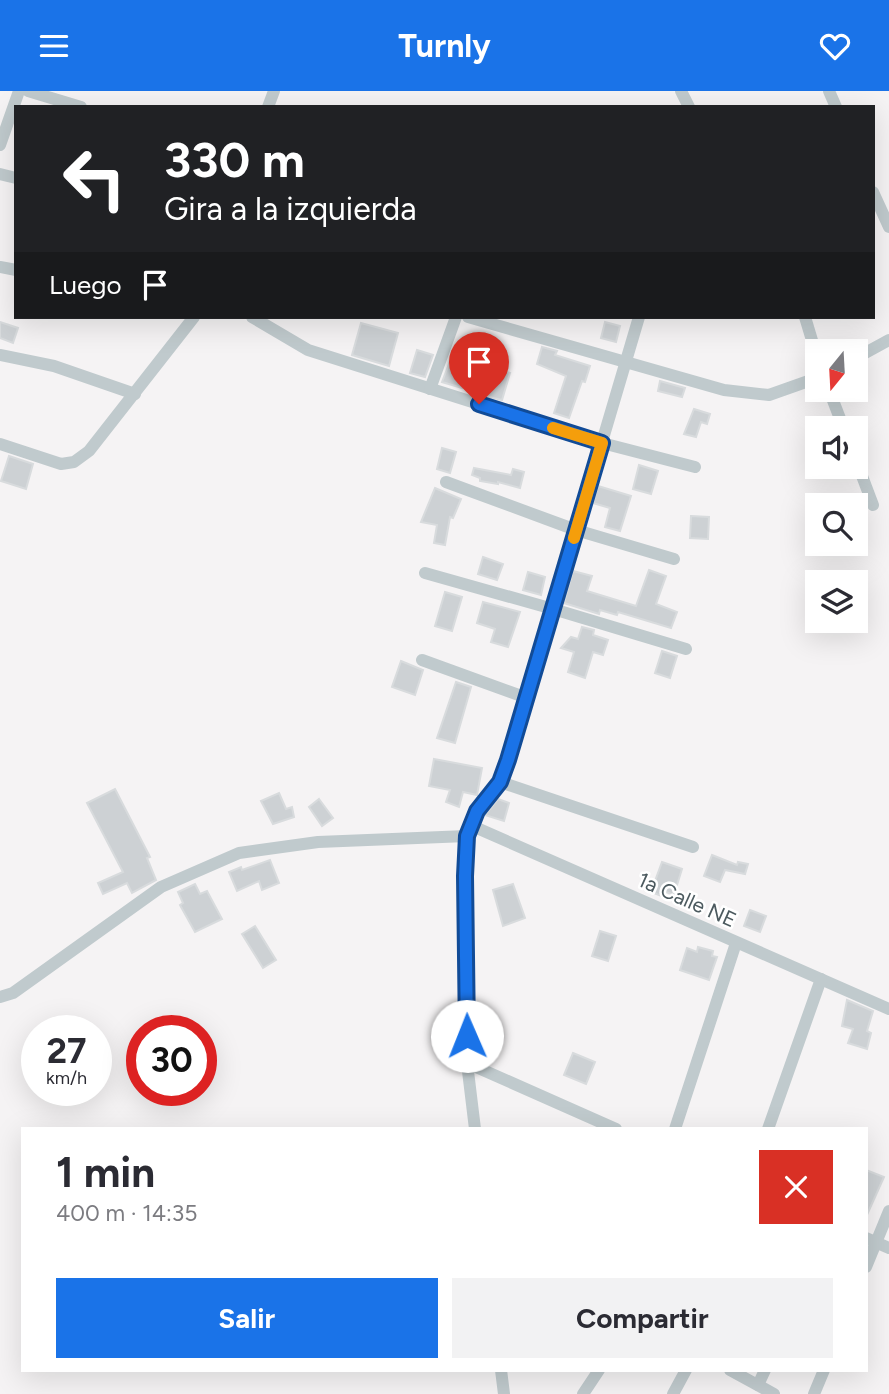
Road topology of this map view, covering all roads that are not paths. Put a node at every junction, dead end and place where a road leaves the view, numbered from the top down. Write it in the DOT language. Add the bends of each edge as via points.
graph roads {
  1 [pos="28,91"];
  2 [pos="14,105"];
  3 [pos="74,105"];
  4 [pos="0,145"];
  5 [pos="875,196"];
  6 [pos="889,227"];
  7 [pos="192,319"];
  8 [pos="256,319"];
  9 [pos="455,319"];
  10 [pos="475,319"];
  11 [pos="638,319"];
  12 [pos="806,319"];
  13 [pos="812,339"];
  14 [pos="889,340"];
  15 [pos="868,351"];
  16 [pos="0,355"];
  17 [pos="626,361"];
  18 [pos="805,382"];
  19 [pos="430,389"];
  20 [pos="135,394"];
  21 [pos="602,443"];
  22 [pos="0,444"];
  23 [pos="695,467"];
  24 [pos="863,479"];
  25 [pos="446,482"];
  26 [pos="873,505"];
  27 [pos="576,530"];
  28 [pos="674,559"];
  29 [pos="425,573"];
  30 [pos="553,608"];
  31 [pos="686,649"];
  32 [pos="422,660"];
  33 [pos="527,698"];
  34 [pos="500,782"];
  35 [pos="469,831"];
  36 [pos="693,847"];
  37 [pos="736,943"];
  38 [pos="821,979"];
  39 [pos="0,997"];
  40 [pos="889,1009"];
  41 [pos="467,1063"];
  42 [pos="475,1127"];
  43 [pos="611,1127"];
  44 [pos="676,1127"];
  45 [pos="769,1127"];
  46 [pos="889,1212"];
  47 [pos="871,1240"];
  48 [pos="889,1248"];
  49 [pos="501,1372"];
  50 [pos="598,1372"];
  51 [pos="685,1372"];
  52 [pos="734,1372"];
  53 [pos="764,1372"];
  54 [pos="823,1372"];
  55 [pos="758,1385"];
  56 [pos="504,1394"];
  57 [pos="583,1394"];
  58 [pos="673,1394"];
  59 [pos="774,1394"];
  60 [pos="814,1394"];
  1 -- 3 [label="street"];
  2 -- 4 [label="street"];
  5 -- 6 [label="street"];
  7 -- 20 [label="street"];
  8 -- 19 [label="street" via="308,350"];
  9 -- 19 [label="street"];
  10 -- 17 [label="street"];
  11 -- 17 [label="street"];
  12 -- 13 [label="street"];
  14 -- 15 [label="street"];
  16 -- 20 [label="street" via="54,366"];
  17 -- 18 [label="street" via="724,390 769,395"];
  17 -- 21 [label="street"];
  19 -- 21 [label="street"];
  20 -- 22 [label="street" via="74,463 61,464"];
  21 -- 23 [label="street"];
  21 -- 27 [label="street"];
  24 -- 26 [label="street"];
  25 -- 27 [label="street"];
  27 -- 28 [label="street"];
  27 -- 30 [label="street"];
  29 -- 30 [label="street"];
  30 -- 31 [label="street"];
  30 -- 33 [label="street"];
  32 -- 33 [label="street"];
  33 -- 34 [label="street"];
  34 -- 35 [label="street" via="477,811"];
  34 -- 36 [label="street"];
  35 -- 37 [label="street, 1a Calle NE"];
  35 -- 39 [label="street" via="239,853 161,887 13,993"];
  35 -- 41 [label="street" via="465,876"];
  37 -- 38 [label="street, 1a Calle NE"];
  37 -- 44 [label="street"];
  38 -- 40 [label="street, 1a Calle NE"];
  38 -- 45 [label="street"];
  41 -- 42 [label="street"];
  41 -- 43 [label="street"];
  46 -- 47 [label="street"];
  47 -- 48 [label="street"];
  49 -- 56 [label="street"];
  50 -- 57 [label="street"];
  51 -- 58 [label="street"];
  52 -- 55 [label="street"];
  53 -- 55 [label="street"];
  54 -- 60 [label="street"];
  55 -- 59 [label="street"];
}
